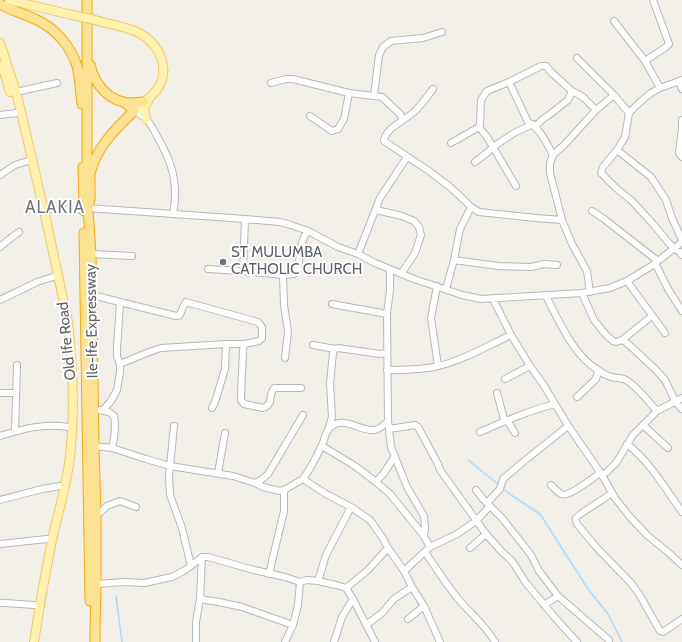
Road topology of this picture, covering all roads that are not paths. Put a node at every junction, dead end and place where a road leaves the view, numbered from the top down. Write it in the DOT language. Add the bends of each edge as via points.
graph roads {
  1 [pos="9,0"];
  2 [pos="81,0"];
  3 [pos="87,0"];
  4 [pos="653,0"];
  5 [pos="0,4"];
  6 [pos="614,21"];
  7 [pos="442,32"];
  8 [pos="0,43"];
  9 [pos="87,45"];
  10 [pos="577,58"];
  11 [pos="0,61"];
  12 [pos="645,61"];
  13 [pos="681,81"];
  14 [pos="509,82"];
  15 [pos="57,83"];
  16 [pos="271,83"];
  17 [pos="660,88"];
  18 [pos="434,89"];
  19 [pos="682,89"];
  20 [pos="572,91"];
  21 [pos="16,92"];
  22 [pos="349,93"];
  23 [pos="614,95"];
  24 [pos="374,96"];
  25 [pos="146,99"];
  26 [pos="124,102"];
  27 [pos="82,104"];
  28 [pos="596,110"];
  29 [pos="134,111"];
  30 [pos="16,113"];
  31 [pos="630,113"];
  32 [pos="0,115"];
  33 [pos="310,116"];
  34 [pos="146,119"];
  35 [pos="403,120"];
  36 [pos="682,120"];
  37 [pos="534,126"];
  38 [pos="479,127"];
  39 [pos="682,127"];
  40 [pos="451,143"];
  41 [pos="493,147"];
  42 [pos="617,150"];
  43 [pos="553,155"];
  44 [pos="407,157"];
  45 [pos="682,157"];
  46 [pos="28,161"];
  47 [pos="475,162"];
  48 [pos="0,174"];
  49 [pos="90,178"];
  50 [pos="516,186"];
  51 [pos="176,201"];
  52 [pos="471,207"];
  53 [pos="86,208"];
  54 [pos="44,209"];
  55 [pos="376,210"];
  56 [pos="592,211"];
  57 [pos="173,214"];
  58 [pos="184,215"];
  59 [pos="245,219"];
  60 [pos="562,220"];
  61 [pos="44,224"];
  62 [pos="308,231"];
  63 [pos="19,232"];
  64 [pos="682,241"];
  65 [pos="0,247"];
  66 [pos="673,248"];
  67 [pos="91,254"];
  68 [pos="358,254"];
  69 [pos="682,255"];
  70 [pos="132,256"];
  71 [pos="454,260"];
  72 [pos="656,262"];
  73 [pos="557,265"];
  74 [pos="208,269"];
  75 [pos="390,270"];
  76 [pos="242,271"];
  77 [pos="401,274"];
  78 [pos="283,275"];
  79 [pos="53,277"];
  80 [pos="627,281"];
  81 [pos="437,286"];
  82 [pos="446,290"];
  83 [pos="590,292"];
  84 [pos="582,294"];
  85 [pos="92,295"];
  86 [pos="546,296"];
  87 [pos="493,299"];
  88 [pos="0,300"];
  89 [pos="120,303"];
  90 [pos="332,304"];
  91 [pos="682,311"];
  92 [pos="387,314"];
  93 [pos="652,316"];
  94 [pos="665,333"];
  95 [pos="511,335"];
  96 [pos="622,340"];
  97 [pos="226,344"];
  98 [pos="244,344"];
  99 [pos="314,345"];
  100 [pos="335,349"];
  101 [pos="387,353"];
  102 [pos="286,358"];
  103 [pos="120,364"];
  104 [pos="17,365"];
  105 [pos="438,366"];
  106 [pos="530,366"];
  107 [pos="387,370"];
  108 [pos="598,371"];
  109 [pos="505,379"];
  110 [pos="301,388"];
  111 [pos="0,393"];
  112 [pos="16,393"];
  113 [pos="497,393"];
  114 [pos="577,397"];
  115 [pos="682,398"];
  116 [pos="675,401"];
  117 [pos="555,404"];
  118 [pos="212,408"];
  119 [pos="682,409"];
  120 [pos="98,410"];
  121 [pos="657,410"];
  122 [pos="303,415"];
  123 [pos="332,417"];
  124 [pos="506,420"];
  125 [pos="388,421"];
  126 [pos="336,423"];
  127 [pos="643,425"];
  128 [pos="174,426"];
  129 [pos="568,426"];
  130 [pos="68,427"];
  131 [pos="389,429"];
  132 [pos="328,430"];
  133 [pos="15,431"];
  134 [pos="480,432"];
  135 [pos="225,433"];
  136 [pos="515,433"];
  137 [pos="0,436"];
  138 [pos="627,444"];
  139 [pos="94,446"];
  140 [pos="322,446"];
  141 [pos="112,448"];
  142 [pos="668,448"];
  143 [pos="395,456"];
  144 [pos="170,466"];
  145 [pos="218,473"];
  146 [pos="601,474"];
  147 [pos="303,479"];
  148 [pos="376,482"];
  149 [pos="255,483"];
  150 [pos="551,484"];
  151 [pos="60,486"];
  152 [pos="284,490"];
  153 [pos="476,490"];
  154 [pos="612,493"];
  155 [pos="0,500"];
  156 [pos="489,505"];
  157 [pos="136,507"];
  158 [pos="351,507"];
  159 [pos="682,512"];
  160 [pos="96,516"];
  161 [pos="476,521"];
  162 [pos="486,534"];
  163 [pos="424,536"];
  164 [pos="47,539"];
  165 [pos="0,544"];
  166 [pos="388,548"];
  167 [pos="470,548"];
  168 [pos="428,550"];
  169 [pos="202,557"];
  170 [pos="682,565"];
  171 [pos="191,566"];
  172 [pos="44,570"];
  173 [pos="404,571"];
  174 [pos="269,574"];
  175 [pos="318,581"];
  176 [pos="300,582"];
  177 [pos="96,584"];
  178 [pos="412,587"];
  179 [pos="346,588"];
  180 [pos="558,596"];
  181 [pos="200,599"];
  182 [pos="353,600"];
  183 [pos="0,603"];
  184 [pos="34,605"];
  185 [pos="544,605"];
  186 [pos="424,606"];
  187 [pos="408,619"];
  188 [pos="682,619"];
  189 [pos="293,625"];
  190 [pos="366,625"];
  191 [pos="608,640"];
  192 [pos="28,642"];
  193 [pos="34,642"];
  194 [pos="90,642"];
  195 [pos="95,642"];
  196 [pos="196,642"];
  197 [pos="285,642"];
  198 [pos="334,642"];
  199 [pos="375,642"];
  200 [pos="440,642"];
  201 [pos="495,642"];
  202 [pos="578,642"];
  1 -- 25 [label="main road, bridge" via="95,20 139,33 148,39 162,59 163,67 162,81 155,92"];
  2 -- 27 [label="highway, Ile-Ife Expressway"];
  3 -- 9 [label="highway, Ile-Ife Expressway"];
  4 -- 12 [label="street" via="669,44"];
  5 -- 27 [label="highway" via="41,22 60,36 71,52 77,68"];
  6 -- 12 [label="street"];
  7 -- 24 [label="street" via="423,38 391,41 383,47"];
  8 -- 21 [label="main road, Old Ife Road"];
  9 -- 26 [label="highway" via="94,79 111,97"];
  9 -- 49 [label="highway, Ile-Ife Expressway"];
  10 -- 23 [label="street"];
  11 -- 30 [label="main road, Old Ife Road"];
  12 -- 17 [label="street"];
  13 -- 17 [label="street"];
  13 -- 19 [label="street"];
  14 -- 20 [label="street" via="546,66"];
  14 -- 37 [label="street" via="528,122"];
  14 -- 38 [label="street" via="488,92 481,100"];
  15 -- 21 [label="street"];
  16 -- 22 [label="street" via="293,79"];
  17 -- 31 [label="street" via="640,102"];
  18 -- 35 [label="street" via="414,112"];
  20 -- 28 [label="street" via="583,97"];
  20 -- 37 [label="street" via="568,100"];
  21 -- 54 [label="main road, Old Ife Road"];
  22 -- 24 [label="street"];
  22 -- 33 [label="street" via="344,119 338,129 332,131"];
  23 -- 28 [label="street"];
  23 -- 31 [label="street"];
  24 -- 35 [label="street" via="382,98"];
  25 -- 26 [label="highway"];
  25 -- 29 [label="main road"];
  25 -- 34 [label="main road"];
  26 -- 29 [label="highway"];
  27 -- 53 [label="highway, Ile-Ife Expressway"];
  28 -- 43 [label="street"];
  29 -- 34 [label="street"];
  29 -- 49 [label="highway" via="104,144 95,160"];
  30 -- 32 [label="street"];
  30 -- 46 [label="main road, Old Ife Road"];
  31 -- 42 [label="street" via="625,137"];
  34 -- 51 [label="street" via="166,151 172,167"];
  35 -- 44 [label="street" via="384,136 384,141"];
  36 -- 39 [label="street"];
  37 -- 41 [label="street" via="514,133"];
  37 -- 43 [label="street"];
  38 -- 40 [label="street"];
  38 -- 41 [label="street"];
  39 -- 45 [label="street" via="679,153"];
  41 -- 47 [label="street"];
  41 -- 50 [label="street"];
  42 -- 64 [label="street" via="651,176 666,200"];
  42 -- 66 [label="street" via="601,173 632,201"];
  43 -- 60 [label="street" via="550,173"];
  44 -- 52 [label="street" via="445,183"];
  44 -- 55 [label="street" via="380,198"];
  46 -- 48 [label="street"];
  46 -- 61 [label="main road, Old Ife Road"];
  49 -- 53 [label="highway, Ile-Ife Expressway" via="90,198"];
  51 -- 57 [label="street"];
  51 -- 58 [label="street"];
  52 -- 60 [label="street" via="479,212"];
  52 -- 71 [label="street" via="460,229"];
  53 -- 54 [label="street"];
  53 -- 57 [label="street"];
  53 -- 67 [label="highway, Ile-Ife Expressway"];
  53 -- 194 [label="highway, Ile-Ife Expressway"];
  54 -- 61 [label="main road, Old Ife Road"];
  55 -- 68 [label="street"];
  55 -- 77 [label="street" via="414,221 419,228 421,235 415,253"];
  56 -- 72 [label="street"];
  57 -- 58 [label="street"];
  58 -- 59 [label="street"];
  59 -- 62 [label="street" via="280,222"];
  59 -- 76 [label="street"];
  60 -- 83 [label="street" via="587,271"];
  61 -- 79 [label="main road, Old Ife Road"];
  61 -- 172 [label="main road, Old Ife Road" via="68,322 72,363 73,426 65,487"];
  62 -- 68 [label="street"];
  62 -- 78 [label="street" via="301,246 298,269 294,274"];
  63 -- 65 [label="street"];
  64 -- 66 [label="street"];
  66 -- 69 [label="street"];
  66 -- 72 [label="street"];
  67 -- 70 [label="street"];
  67 -- 85 [label="highway, Ile-Ife Expressway"];
  68 -- 75 [label="street"];
  71 -- 73 [label="street" via="498,266"];
  71 -- 82 [label="street"];
  72 -- 80 [label="street"];
  72 -- 91 [label="street" via="668,289"];
  74 -- 76 [label="street"];
  75 -- 77 [label="street"];
  75 -- 92 [label="street"];
  76 -- 78 [label="street"];
  77 -- 81 [label="street"];
  78 -- 102 [label="street" via="288,332"];
  79 -- 88 [label="street"];
  79 -- 130 [label="main road, Old Ife Road" via="65,342"];
  80 -- 83 [label="street"];
  80 -- 93 [label="street"];
  81 -- 82 [label="street"];
  81 -- 105 [label="street" via="431,318"];
  82 -- 87 [label="street" via="481,300"];
  83 -- 84 [label="street"];
  84 -- 86 [label="street"];
  84 -- 96 [label="street" via="594,320 606,335 616,342"];
  85 -- 89 [label="street"];
  85 -- 120 [label="highway, Ile-Ife Expressway"];
  86 -- 87 [label="street"];
  86 -- 108 [label="street" via="573,345"];
  87 -- 95 [label="street"];
  89 -- 98 [label="street" via="180,316 186,302 258,322 262,327 262,338"];
  89 -- 103 [label="street" via="117,349"];
  90 -- 92 [label="street"];
  92 -- 101 [label="street"];
  93 -- 94 [label="street"];
  93 -- 96 [label="street"];
  95 -- 105 [label="street" via="455,361"];
  95 -- 106 [label="street"];
  96 -- 116 [label="street" via="656,369 665,380"];
  97 -- 98 [label="street"];
  97 -- 103 [label="street" via="161,348"];
  97 -- 118 [label="street" via="225,369"];
  98 -- 110 [label="street" via="241,394 244,404 263,408 270,402 270,394 274,388"];
  99 -- 100 [label="street"];
  100 -- 101 [label="street"];
  100 -- 123 [label="street" via="330,383"];
  101 -- 107 [label="street"];
  103 -- 120 [label="street" via="117,390 111,401"];
  104 -- 112 [label="street"];
  105 -- 107 [label="street" via="414,370"];
  106 -- 109 [label="street"];
  106 -- 117 [label="street"];
  107 -- 125 [label="street"];
  108 -- 114 [label="street" via="596,378"];
  108 -- 121 [label="street" via="625,380"];
  111 -- 112 [label="street"];
  112 -- 133 [label="street"];
  113 -- 124 [label="street"];
  115 -- 116 [label="street"];
  116 -- 119 [label="street"];
  116 -- 121 [label="street"];
  117 -- 124 [label="street"];
  117 -- 129 [label="street"];
  120 -- 139 [label="highway, Ile-Ife Expressway"];
  120 -- 141 [label="street" via="114,416 116,429"];
  121 -- 127 [label="street"];
  122 -- 149 [label="street" via="268,474"];
  123 -- 126 [label="street"];
  123 -- 132 [label="street"];
  124 -- 134 [label="street"];
  124 -- 136 [label="street"];
  125 -- 126 [label="street" via="375,430"];
  125 -- 131 [label="street"];
  126 -- 132 [label="street"];
  127 -- 138 [label="street"];
  127 -- 142 [label="street"];
  128 -- 144 [label="street"];
  129 -- 146 [label="street"];
  129 -- 156 [label="street" via="503,479 500,489"];
  130 -- 133 [label="street" via="46,425"];
  130 -- 151 [label="main road, Old Ife Road"];
  131 -- 143 [label="street"];
  131 -- 161 [label="street" via="415,425 418,427 440,470"];
  132 -- 140 [label="street"];
  133 -- 137 [label="street"];
  135 -- 145 [label="street"];
  138 -- 146 [label="street" via="616,463"];
  138 -- 159 [label="street" via="637,452"];
  139 -- 141 [label="street"];
  139 -- 160 [label="highway, Ile-Ife Expressway"];
  140 -- 147 [label="street"];
  140 -- 148 [label="street"];
  141 -- 144 [label="street"];
  143 -- 148 [label="street"];
  143 -- 163 [label="street" via="407,487 424,516"];
  144 -- 145 [label="street"];
  144 -- 171 [label="street" via="170,496 182,528"];
  145 -- 149 [label="street"];
  146 -- 150 [label="street" via="566,495 561,494"];
  146 -- 154 [label="street"];
  147 -- 152 [label="street"];
  147 -- 158 [label="street"];
  148 -- 163 [label="street" via="390,494"];
  149 -- 152 [label="street" via="263,487"];
  151 -- 155 [label="street"];
  151 -- 164 [label="main road, Old Ife Road"];
  152 -- 174 [label="street" via="284,511"];
  153 -- 156 [label="street"];
  154 -- 170 [label="street" via="648,536"];
  154 -- 188 [label="street" via="580,514 576,520 577,524 631,583 660,631 664,632"];
  156 -- 161 [label="street"];
  156 -- 180 [label="street" via="531,555 539,571"];
  157 -- 160 [label="street" via="120,501 107,506"];
  158 -- 166 [label="street" via="370,520"];
  158 -- 175 [label="street" via="326,555"];
  160 -- 177 [label="highway, Ile-Ife Expressway"];
  161 -- 162 [label="street"];
  161 -- 168 [label="street"];
  162 -- 167 [label="street"];
  162 -- 185 [label="street" via="512,561"];
  163 -- 168 [label="street"];
  164 -- 165 [label="street"];
  164 -- 172 [label="main road, Old Ife Road"];
  166 -- 173 [label="street"];
  166 -- 179 [label="street" via="368,570"];
  168 -- 173 [label="street"];
  168 -- 201 [label="street" via="446,582"];
  169 -- 171 [label="street"];
  169 -- 174 [label="street"];
  169 -- 181 [label="street"];
  171 -- 177 [label="street" via="172,577 144,583"];
  172 -- 184 [label="main road, Old Ife Road"];
  172 -- 193 [label="main road, Old Ife Road"];
  173 -- 178 [label="street"];
  174 -- 176 [label="street"];
  175 -- 176 [label="street"];
  175 -- 179 [label="street"];
  176 -- 189 [label="street"];
  177 -- 195 [label="highway, Ile-Ife Expressway"];
  178 -- 186 [label="street"];
  178 -- 190 [label="street" via="394,599 382,613"];
  179 -- 182 [label="street"];
  180 -- 185 [label="street"];
  180 -- 191 [label="street"];
  181 -- 189 [label="street" via="242,607"];
  181 -- 196 [label="street"];
  182 -- 190 [label="street"];
  182 -- 198 [label="street" via="342,617"];
  183 -- 184 [label="street"];
  184 -- 192 [label="main road, Old Ife Road"];
  185 -- 202 [label="street"];
  186 -- 187 [label="street"];
  186 -- 200 [label="street"];
  189 -- 197 [label="street"];
  190 -- 199 [label="street"];
}
